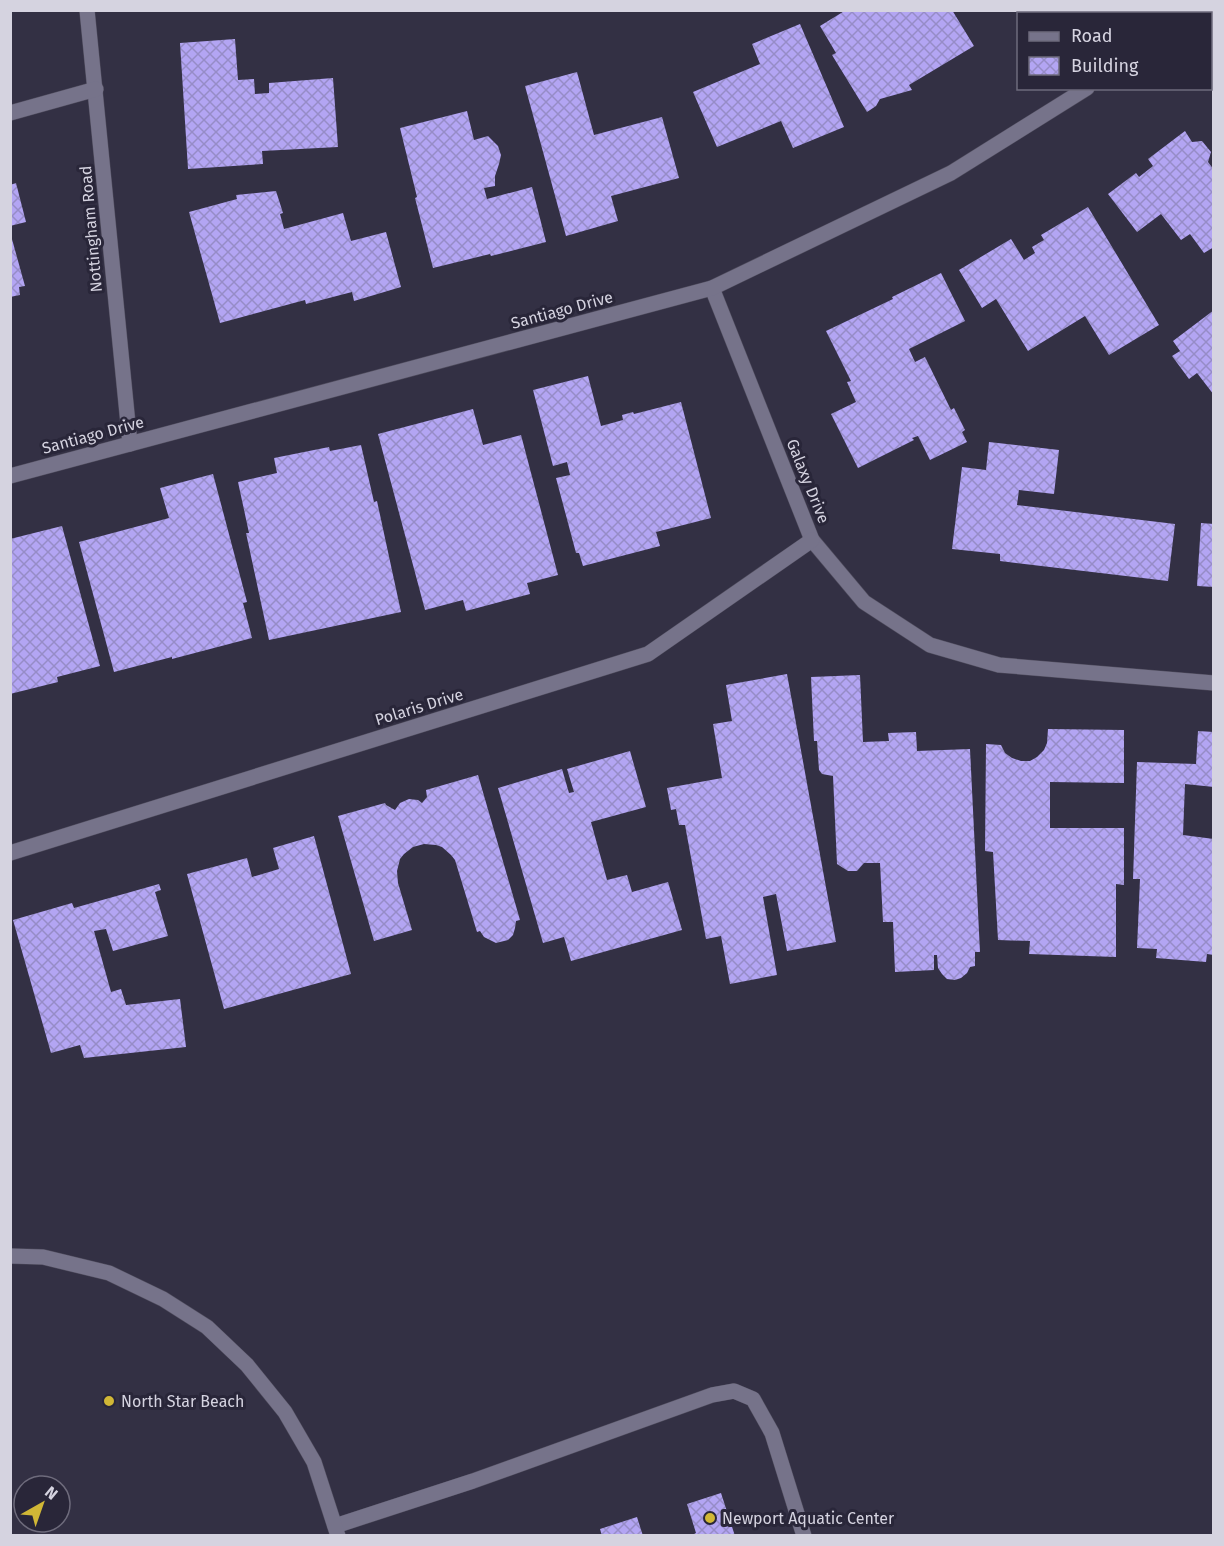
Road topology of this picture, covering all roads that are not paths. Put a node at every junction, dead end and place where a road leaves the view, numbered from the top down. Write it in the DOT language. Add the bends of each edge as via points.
graph roads {
  1 [pos="87,10"];
  2 [pos="96,89"];
  3 [pos="1084,90"];
  4 [pos="10,113"];
  5 [pos="712,288"];
  6 [pos="130,444"];
  7 [pos="10,476"];
  8 [pos="812,540"];
  9 [pos="1214,682"];
  10 [pos="10,853"];
  11 [pos="10,1256"];
  12 [pos="336,1531"];
  13 [pos="804,1536"];
  1 -- 2 [label="street, Nottingham Road"];
  2 -- 4 [label="street"];
  2 -- 6 [label="street, Nottingham Road"];
  3 -- 5 [label="street, Santiago Drive" via="951,173"];
  5 -- 6 [label="street, Santiago Drive"];
  5 -- 8 [label="street, Galaxy Drive"];
  6 -- 7 [label="street, Santiago Drive"];
  8 -- 9 [label="street, Galaxy Drive" via="864,602 930,645 999,665"];
  8 -- 10 [label="street, Polaris Drive" via="648,654"];
  11 -- 12 [label="street" via="43,1257 109,1274 163,1299 207,1327 247,1365 285,1412 314,1462"];
  12 -- 13 [label="street" via="712,1395 734,1391 753,1399 772,1433"];
}
